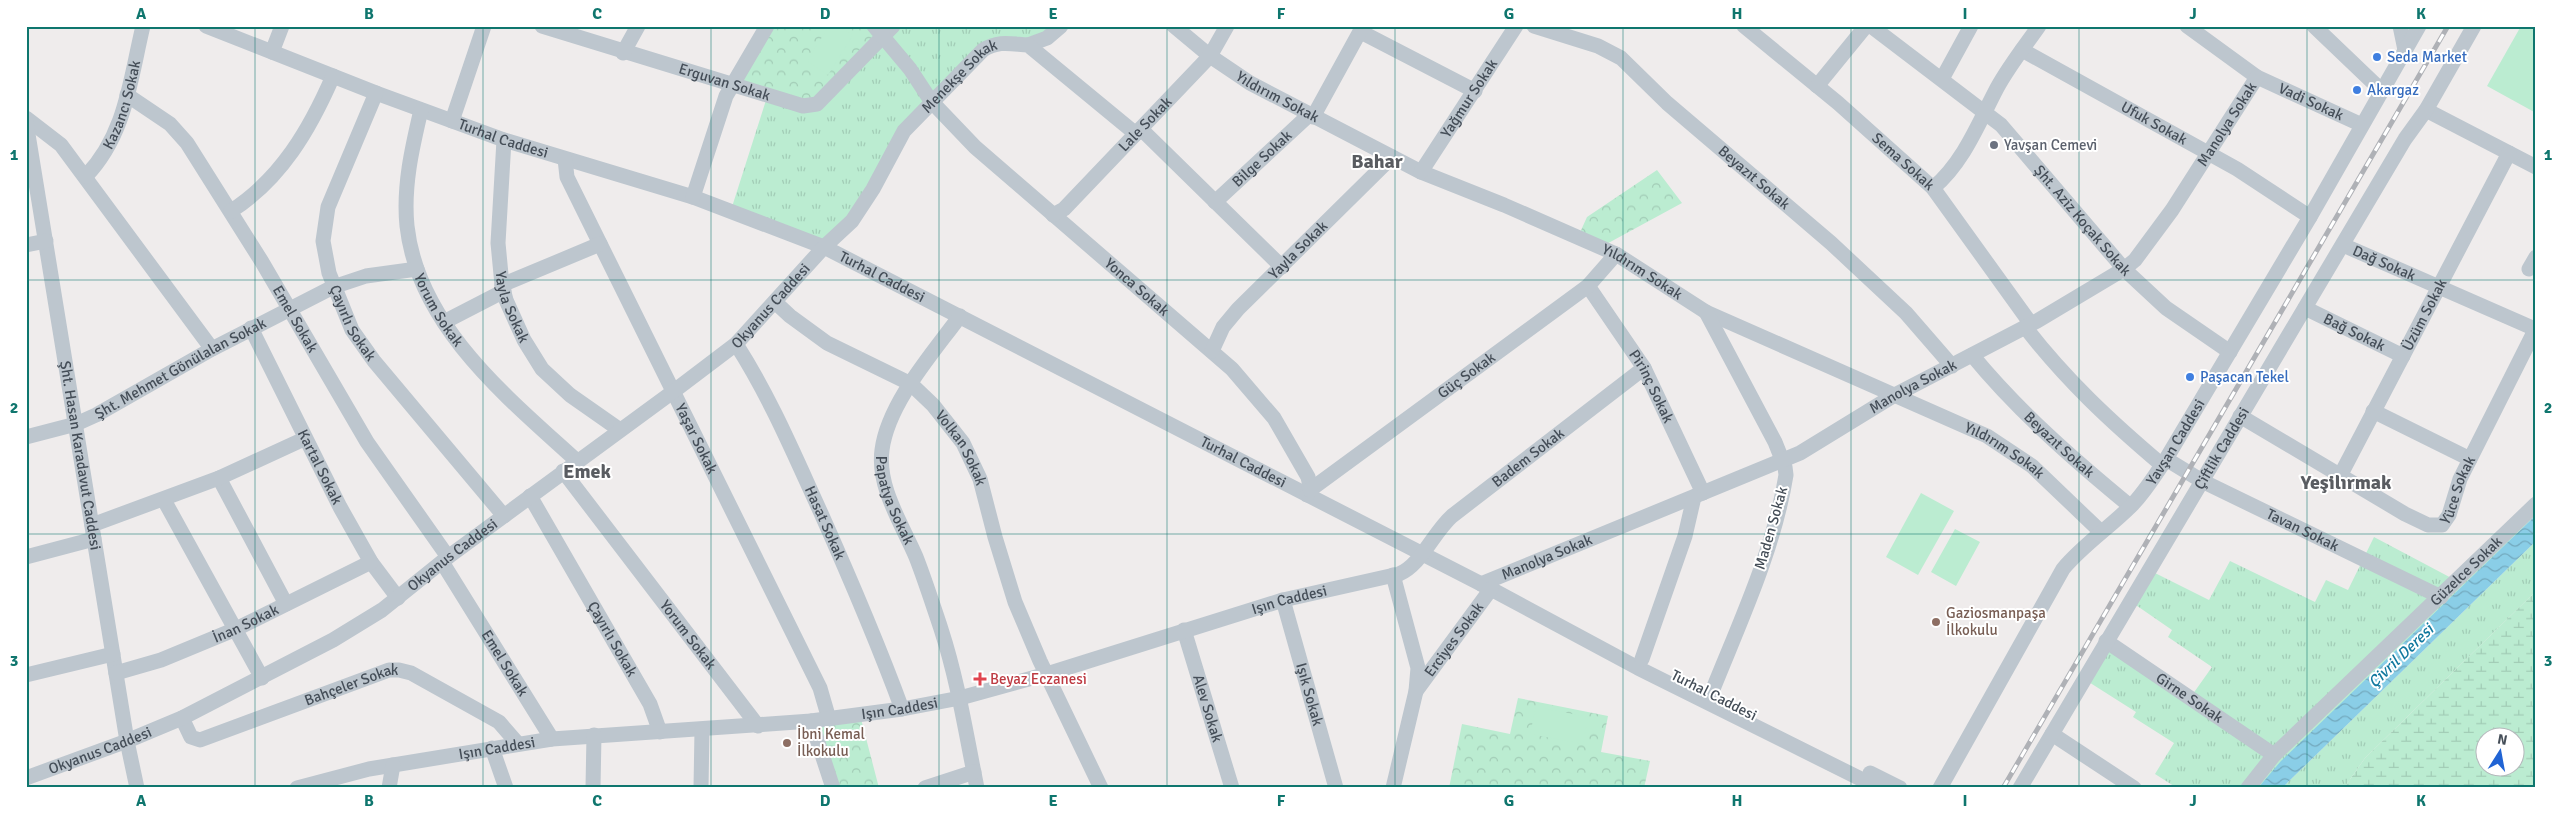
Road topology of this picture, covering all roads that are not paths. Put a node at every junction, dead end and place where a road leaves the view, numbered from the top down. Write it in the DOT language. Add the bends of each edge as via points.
graph roads {
  1 [pos="143,26"];
  2 [pos="206,26"];
  3 [pos="282,26"];
  4 [pos="484,26"];
  5 [pos="542,26"];
  6 [pos="638,26"];
  7 [pos="767,26"];
  8 [pos="1061,26"];
  9 [pos="1174,26"];
  10 [pos="1227,26"];
  11 [pos="1516,26"];
  12 [pos="1534,26"];
  13 [pos="1744,26"];
  14 [pos="1866,26"];
  15 [pos="1871,26"];
  16 [pos="1971,26"];
  17 [pos="2039,26"];
  18 [pos="2187,26"];
  19 [pos="2314,26"];
  20 [pos="2400,26"];
  21 [pos="2419,26"];
  22 [pos="2474,26"];
  23 [pos="1362,29"];
  24 [pos="1557,29"];
  25 [pos="883,30"];
  26 [pos="1028,45"];
  27 [pos="2022,50"];
  28 [pos="2405,50"];
  29 [pos="272,52"];
  30 [pos="623,53"];
  31 [pos="1210,56"];
  32 [pos="333,76"];
  33 [pos="2257,77"];
  34 [pos="1942,79"];
  35 [pos="731,86"];
  36 [pos="1817,86"];
  37 [pos="1475,91"];
  38 [pos="2382,91"];
  39 [pos="376,93"];
  40 [pos="127,95"];
  41 [pos="932,102"];
  42 [pos="421,110"];
  43 [pos="2426,110"];
  44 [pos="1986,113"];
  45 [pos="1311,116"];
  46 [pos="26,120"];
  47 [pos="452,121"];
  48 [pos="2362,125"];
  49 [pos="1138,132"];
  50 [pos="504,140"];
  51 [pos="2509,153"];
  52 [pos="2208,154"];
  53 [pos="1392,157"];
  54 [pos="565,159"];
  55 [pos="2536,167"];
  56 [pos="1421,172"];
  57 [pos="86,176"];
  58 [pos="1933,188"];
  59 [pos="693,197"];
  60 [pos="1215,202"];
  61 [pos="231,211"];
  62 [pos="1054,215"];
  63 [pos="2310,217"];
  64 [pos="46,241"];
  65 [pos="600,244"];
  66 [pos="26,245"];
  67 [pos="2342,245"];
  68 [pos="824,247"];
  69 [pos="1616,254"];
  70 [pos="1282,267"];
  71 [pos="418,269"];
  72 [pos="2124,269"];
  73 [pos="1588,286"];
  74 [pos="334,287"];
  75 [pos="2441,287"];
  76 [pos="503,288"];
  77 [pos="775,302"];
  78 [pos="2306,308"];
  79 [pos="288,309"];
  80 [pos="1706,312"];
  81 [pos="960,316"];
  82 [pos="444,322"];
  83 [pos="2028,325"];
  84 [pos="251,328"];
  85 [pos="2536,328"];
  86 [pos="736,344"];
  87 [pos="212,349"];
  88 [pos="1212,351"];
  89 [pos="2230,352"];
  90 [pos="1972,355"];
  91 [pos="2403,356"];
  92 [pos="1952,366"];
  93 [pos="1644,368"];
  94 [pos="911,384"];
  95 [pos="674,392"];
  96 [pos="1893,396"];
  97 [pos="2373,411"];
  98 [pos="2240,416"];
  99 [pos="76,424"];
  100 [pos="620,430"];
  101 [pos="26,437"];
  102 [pos="304,438"];
  103 [pos="2470,459"];
  104 [pos="1783,460"];
  105 [pos="577,461"];
  106 [pos="2164,462"];
  107 [pos="563,471"];
  108 [pos="2340,476"];
  109 [pos="219,478"];
  110 [pos="2202,481"];
  111 [pos="1308,493"];
  112 [pos="1698,495"];
  113 [pos="530,496"];
  114 [pos="164,500"];
  115 [pos="2536,504"];
  116 [pos="2130,506"];
  117 [pos="504,516"];
  118 [pos="2100,531"];
  119 [pos="93,532"];
  120 [pos="1422,554"];
  121 [pos="26,557"];
  122 [pos="445,560"];
  123 [pos="371,562"];
  124 [pos="1393,575"];
  125 [pos="1486,587"];
  126 [pos="2441,597"];
  127 [pos="398,598"];
  128 [pos="1283,600"];
  129 [pos="286,604"];
  130 [pos="1525,607"];
  131 [pos="236,629"];
  132 [pos="1184,630"];
  133 [pos="2106,641"];
  134 [pos="113,654"];
  135 [pos="1642,659"];
  136 [pos="116,673"];
  137 [pos="1047,674"];
  138 [pos="26,676"];
  139 [pos="262,678"];
  140 [pos="1416,691"];
  141 [pos="1711,694"];
  142 [pos="960,698"];
  143 [pos="902,709"];
  144 [pos="182,718"];
  145 [pos="829,719"];
  146 [pos="811,721"];
  147 [pos="758,726"];
  148 [pos="702,730"];
  149 [pos="660,732"];
  150 [pos="2052,734"];
  151 [pos="594,735"];
  152 [pos="552,739"];
  153 [pos="127,742"];
  154 [pos="518,744"];
  155 [pos="492,748"];
  156 [pos="2274,756"];
  157 [pos="393,765"];
  158 [pos="974,772"];
  159 [pos="26,778"];
  160 [pos="137,788"];
  161 [pos="298,788"];
  162 [pos="389,788"];
  163 [pos="506,788"];
  164 [pos="593,788"];
  165 [pos="702,788"];
  166 [pos="833,788"];
  167 [pos="925,788"];
  168 [pos="977,788"];
  169 [pos="1102,788"];
  170 [pos="1232,788"];
  171 [pos="1336,788"];
  172 [pos="1393,788"];
  173 [pos="1879,788"];
  174 [pos="1900,788"];
  175 [pos="1940,788"];
  176 [pos="2020,788"];
  177 [pos="2134,788"];
  178 [pos="2248,788"];
  1 -- 40 [label="street, Kazancı Sokak"];
  2 -- 29 [label="street, Turhal Caddesi"];
  3 -- 29 [label="street"];
  4 -- 47 [label="street"];
  5 -- 30 [label="street, Erguvan Sokak"];
  6 -- 30 [label="street"];
  7 -- 35 [label="street"];
  8 -- 26 [label="street" via="1047,38"];
  9 -- 31 [label="street, Yıldırım Sokak"];
  10 -- 31 [label="street, Lale Sokak"];
  11 -- 37 [label="street, Yağmur Sokak"];
  12 -- 24 [label="street, Beyazıt Sokak"];
  13 -- 36 [label="street, Sema Sokak"];
  14 -- 36 [label="street"];
  15 -- 34 [label="street, Şht. Aziz Koçak Sokak"];
  16 -- 34 [label="street"];
  17 -- 27 [label="street"];
  18 -- 33 [label="street, Vadi Sokak"];
  19 -- 38 [label="street"];
  20 -- 28 [label="street"];
  21 -- 28 [label="street, Yavşan Caddesi"];
  22 -- 43 [label="street, Çiftlik Caddesi"];
  23 -- 37 [label="street"];
  23 -- 45 [label="street, Bilge Sokak"];
  24 -- 92 [label="street, Beyazıt Sokak" via="1621,58 1667,103 1853,263 1906,313"];
  25 -- 35 [label="street, Erguvan Sokak" via="817,104 796,105"];
  25 -- 41 [label="street, Yonca Sokak"];
  26 -- 41 [label="street, Menekşe Sokak" via="1007,42 991,45"];
  26 -- 49 [label="street"];
  27 -- 44 [label="street"];
  27 -- 52 [label="street, Ufuk Sokak"];
  28 -- 38 [label="street, Yavşan Caddesi"];
  29 -- 32 [label="street, Turhal Caddesi"];
  30 -- 35 [label="street, Erguvan Sokak"];
  31 -- 45 [label="street, Yıldırım Sokak" via="1250,83"];
  31 -- 49 [label="street, Lale Sokak"];
  32 -- 39 [label="street, Turhal Caddesi"];
  32 -- 61 [label="street" via="319,109 292,153 256,194"];
  33 -- 48 [label="street, Vadi Sokak"];
  33 -- 52 [label="street, Manolya Sokak"];
  34 -- 44 [label="street, Şht. Aziz Koçak Sokak"];
  35 -- 59 [label="street"];
  36 -- 58 [label="street, Sema Sokak"];
  37 -- 56 [label="street, Yağmur Sokak"];
  38 -- 48 [label="street, Yavşan Caddesi"];
  39 -- 42 [label="street, Turhal Caddesi"];
  39 -- 74 [label="street, Çayırlı Sokak" via="326,216 324,249"];
  40 -- 57 [label="street, Kazancı Sokak" via="109,148"];
  40 -- 61 [label="street, Emel Sokak" via="163,118 182,135"];
  41 -- 62 [label="street, Yonca Sokak" via="975,147"];
  41 -- 68 [label="street, Menekşe Sokak" via="897,141 858,213"];
  42 -- 47 [label="street, Turhal Caddesi"];
  42 -- 71 [label="street, Yorum Sokak" via="410,161 406,206 411,248"];
  43 -- 51 [label="street"];
  43 -- 67 [label="street, Çiftlik Caddesi" via="2405,139"];
  44 -- 58 [label="street" via="1946,177"];
  44 -- 72 [label="street, Şht. Aziz Koçak Sokak" via="2015,139"];
  45 -- 53 [label="street, Yıldırım Sokak"];
  45 -- 60 [label="street, Bilge Sokak"];
  46 -- 57 [label="street" via="61,145"];
  46 -- 64 [label="street, Şht. Hasan Karadavut Caddesi"];
  47 -- 50 [label="street, Turhal Caddesi"];
  48 -- 63 [label="street, Yavşan Caddesi"];
  49 -- 60 [label="street"];
  49 -- 62 [label="street, Lale Sokak"];
  50 -- 54 [label="street, Turhal Caddesi"];
  50 -- 76 [label="street, Yayla Sokak" via="498,243"];
  51 -- 55 [label="street"];
  51 -- 75 [label="street, Üzüm Sokak"];
  52 -- 63 [label="street, Ufuk Sokak" via="2267,187"];
  52 -- 72 [label="street, Manolya Sokak" via="2153,237"];
  53 -- 56 [label="street, Yıldırım Sokak"];
  53 -- 70 [label="street, Yayla Sokak"];
  54 -- 59 [label="street, Turhal Caddesi"];
  54 -- 65 [label="street, Yaşar Sokak" via="567,177"];
  56 -- 69 [label="street, Yıldırım Sokak"];
  57 -- 87 [label="street"];
  58 -- 83 [label="street, Sema Sokak"];
  59 -- 68 [label="street, Turhal Caddesi"];
  60 -- 70 [label="street"];
  61 -- 79 [label="street, Emel Sokak"];
  62 -- 88 [label="street, Yonca Sokak"];
  63 -- 89 [label="street, Yavşan Caddesi"];
  64 -- 66 [label="street"];
  64 -- 99 [label="street, Şht. Hasan Karadavut Caddesi"];
  65 -- 76 [label="street"];
  65 -- 95 [label="street, Yaşar Sokak"];
  67 -- 75 [label="street, Dağ Sokak"];
  67 -- 78 [label="street, Çiftlik Caddesi"];
  68 -- 77 [label="street, Okyanus Caddesi"];
  68 -- 81 [label="street, Turhal Caddesi"];
  69 -- 73 [label="street, Güç Sokak"];
  69 -- 80 [label="street, Yıldırım Sokak"];
  70 -- 88 [label="street, Yayla Sokak" via="1229,318"];
  71 -- 74 [label="street, Şht. Mehmet Gönülalan Sokak" via="366,276"];
  71 -- 82 [label="street, Yorum Sokak" via="429,298"];
  72 -- 83 [label="street, Manolya Sokak"];
  72 -- 89 [label="street, Şht. Aziz Koçak Sokak" via="2166,308"];
  73 -- 93 [label="street, Pirinç Sokak"];
  73 -- 111 [label="street, Güç Sokak"];
  74 -- 79 [label="street, Şht. Mehmet Gönülalan Sokak"];
  74 -- 117 [label="street, Çayırlı Sokak" via="352,330 374,361"];
  75 -- 85 [label="street, Dağ Sokak"];
  75 -- 91 [label="street, Üzüm Sokak"];
  76 -- 82 [label="street"];
  76 -- 100 [label="street, Yayla Sokak" via="523,337 542,369 570,395"];
  77 -- 86 [label="street, Okyanus Caddesi"];
  77 -- 94 [label="street, Volkan Sokak" via="827,343"];
  78 -- 91 [label="street, Bağ Sokak"];
  78 -- 98 [label="street, Çiftlik Caddesi"];
  79 -- 84 [label="street, Şht. Mehmet Gönülalan Sokak"];
  79 -- 122 [label="street, Emel Sokak" via="367,442"];
  80 -- 96 [label="street, Yıldırım Sokak"];
  80 -- 104 [label="street, Maden Sokak"];
  81 -- 94 [label="street, Papatya Sokak"];
  81 -- 111 [label="street, Turhal Caddesi"];
  82 -- 105 [label="street, Yorum Sokak" via="494,382"];
  83 -- 90 [label="street, Manolya Sokak"];
  83 -- 106 [label="street, Sema Sokak" via="2074,386 2102,414"];
  84 -- 87 [label="street, Şht. Mehmet Gönülalan Sokak"];
  84 -- 102 [label="street, Kartal Sokak"];
  85 -- 103 [label="street, Yüce Sokak"];
  86 -- 95 [label="street, Okyanus Caddesi"];
  86 -- 143 [label="street, Hasat Sokak" via="762,385 784,431 880,649"];
  87 -- 99 [label="street, Şht. Mehmet Gönülalan Sokak"];
  88 -- 111 [label="street, Yonca Sokak" via="1274,418 1308,477"];
  89 -- 106 [label="street, Yavşan Caddesi"];
  90 -- 92 [label="street, Manolya Sokak"];
  90 -- 116 [label="street, Beyazıt Sokak" via="2045,432"];
  91 -- 97 [label="street, Üzüm Sokak"];
  92 -- 96 [label="street, Manolya Sokak"];
  93 -- 112 [label="street, Pirinç Sokak"];
  93 -- 120 [label="street, Badem Sokak" via="1452,516 1437,530"];
  94 -- 137 [label="street, Volkan Sokak" via="963,443 980,479 1015,602"];
  94 -- 142 [label="street, Papatya Sokak" via="888,427 882,448 882,467 888,492 941,630"];
  95 -- 100 [label="street, Okyanus Caddesi"];
  95 -- 145 [label="street, Yaşar Sokak" via="820,688"];
  96 -- 104 [label="street, Manolya Sokak" via="1811,447"];
  96 -- 118 [label="street, Yıldırım Sokak" via="1987,436 2016,454"];
  97 -- 103 [label="street"];
  97 -- 108 [label="street, Üzüm Sokak"];
  98 -- 108 [label="street, Yüce Sokak"];
  98 -- 110 [label="street, Çiftlik Caddesi"];
  99 -- 101 [label="street, Şht. Mehmet Gönülalan Sokak"];
  99 -- 119 [label="street, Şht. Hasan Karadavut Caddesi"];
  100 -- 105 [label="street, Okyanus Caddesi"];
  102 -- 109 [label="street"];
  102 -- 123 [label="street, Kartal Sokak"];
  103 -- 108 [label="street, Yüce Sokak" via="2447,520 2438,526 2405,514"];
  104 -- 112 [label="street, Manolya Sokak"];
  104 -- 141 [label="street, Maden Sokak" via="1786,475 1772,529 1752,591"];
  105 -- 107 [label="street, Okyanus Caddesi"];
  106 -- 110 [label="street, Tavan Sokak"];
  106 -- 116 [label="street, Yavşan Caddesi"];
  107 -- 113 [label="street, Okyanus Caddesi"];
  107 -- 147 [label="street, Yorum Sokak"];
  109 -- 114 [label="street"];
  109 -- 129 [label="street"];
  110 -- 126 [label="street, Tavan Sokak"];
  110 -- 133 [label="street, Çiftlik Caddesi"];
  111 -- 120 [label="street, Turhal Caddesi"];
  112 -- 125 [label="street, Manolya Sokak"];
  112 -- 135 [label="street"];
  113 -- 117 [label="street, Okyanus Caddesi"];
  113 -- 149 [label="street, Çayırlı Sokak" via="650,704"];
  114 -- 119 [label="street"];
  114 -- 131 [label="street"];
  115 -- 126 [label="street, Güzelce Sokak"];
  116 -- 118 [label="street, Yavşan Caddesi"];
  117 -- 122 [label="street, Okyanus Caddesi"];
  118 -- 175 [label="street, Yavşan Caddesi" via="2076,554 2052,586"];
  119 -- 121 [label="street"];
  119 -- 134 [label="street, Şht. Hasan Karadavut Caddesi"];
  120 -- 124 [label="street, Işın Caddesi" via="1410,568"];
  120 -- 125 [label="street, Turhal Caddesi"];
  122 -- 127 [label="street, Okyanus Caddesi"];
  122 -- 152 [label="street, Emel Sokak"];
  123 -- 127 [label="street, Kartal Sokak"];
  123 -- 129 [label="street, İnan Sokak"];
  124 -- 128 [label="street, Işın Caddesi"];
  124 -- 140 [label="street, Erciyes Sokak" via="1418,668"];
  125 -- 130 [label="street, Turhal Caddesi"];
  125 -- 140 [label="street, Erciyes Sokak"];
  126 -- 156 [label="street, Güzelce Sokak"];
  127 -- 139 [label="street, Okyanus Caddesi" via="334,640"];
  128 -- 132 [label="street, Işın Caddesi"];
  128 -- 171 [label="street, Işık Sokak"];
  129 -- 131 [label="street, İnan Sokak"];
  130 -- 135 [label="street, Turhal Caddesi"];
  130 -- 173 [label="street, Turhal Caddesi"];
  131 -- 136 [label="street, İnan Sokak" via="161,660"];
  131 -- 139 [label="street"];
  132 -- 137 [label="street, Işın Caddesi"];
  132 -- 170 [label="street, Alev Sokak"];
  133 -- 150 [label="street, Çiftlik Caddesi"];
  133 -- 156 [label="street, Girne Sokak"];
  134 -- 136 [label="street, Şht. Hasan Karadavut Caddesi"];
  134 -- 138 [label="street"];
  135 -- 141 [label="street, Turhal Caddesi"];
  136 -- 153 [label="street, Şht. Hasan Karadavut Caddesi"];
  137 -- 142 [label="street, Işın Caddesi"];
  137 -- 169 [label="street, Volkan Sokak"];
  139 -- 144 [label="street, Okyanus Caddesi"];
  140 -- 172 [label="street, Erciyes Sokak"];
  141 -- 174 [label="street, Turhal Caddesi"];
  142 -- 143 [label="street, Işın Caddesi"];
  142 -- 158 [label="street, Papatya Sokak"];
  143 -- 145 [label="street, Işın Caddesi"];
  144 -- 153 [label="street, Okyanus Caddesi"];
  144 -- 154 [label="street, Bahçeler Sokak" via="191,737 200,740 331,690 389,670 399,670 411,673 499,722"];
  145 -- 146 [label="street, Işın Caddesi"];
  146 -- 147 [label="street, Işın Caddesi"];
  146 -- 166 [label="street"];
  147 -- 148 [label="street, Işın Caddesi"];
  148 -- 149 [label="street, Işın Caddesi"];
  148 -- 165 [label="street"];
  149 -- 151 [label="street, Işın Caddesi"];
  150 -- 176 [label="street, Çiftlik Caddesi"];
  150 -- 177 [label="street"];
  151 -- 152 [label="street, Işın Caddesi"];
  151 -- 164 [label="street"];
  152 -- 154 [label="street, Işın Caddesi"];
  153 -- 159 [label="street, Okyanus Caddesi"];
  153 -- 160 [label="street, Şht. Hasan Karadavut Caddesi"];
  154 -- 155 [label="street, Işın Caddesi"];
  155 -- 157 [label="street, Işın Caddesi"];
  155 -- 163 [label="street"];
  156 -- 178 [label="street, Güzelce Sokak"];
  157 -- 161 [label="street, Işın Caddesi"];
  157 -- 162 [label="street"];
  158 -- 167 [label="street"];
  158 -- 168 [label="street, Papatya Sokak"];
}
